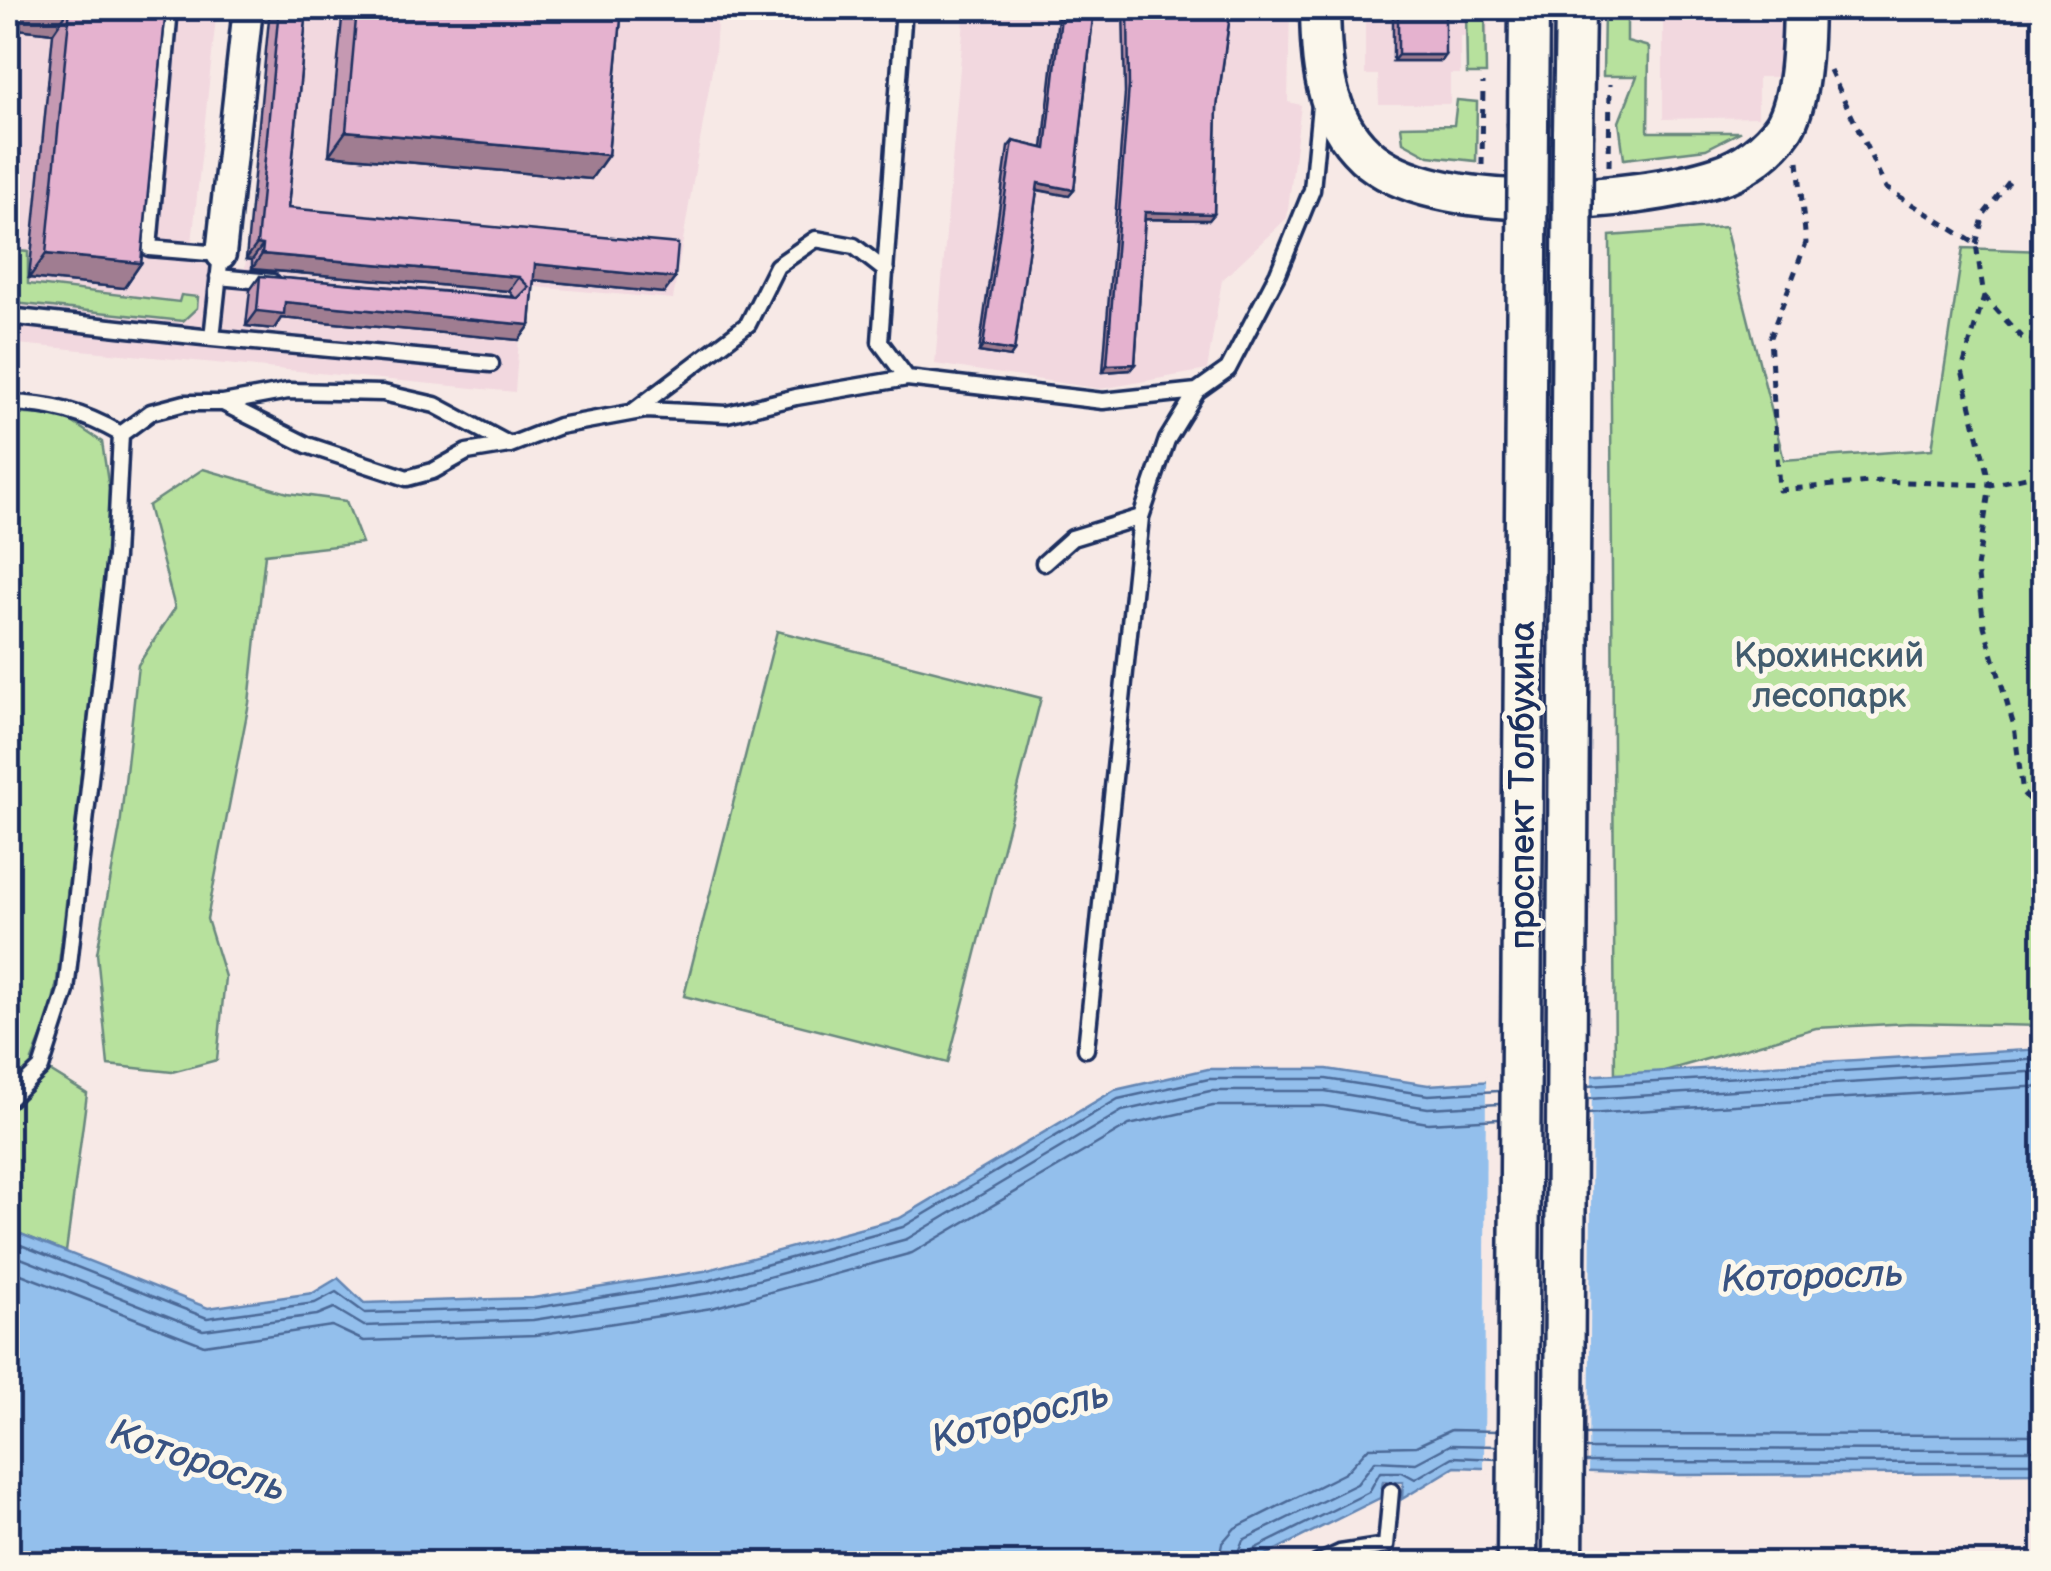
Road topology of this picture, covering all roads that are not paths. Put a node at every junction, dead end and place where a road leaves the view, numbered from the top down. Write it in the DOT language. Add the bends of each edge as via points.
graph roads {
  1 [pos="170,8"];
  2 [pos="248,8"];
  3 [pos="904,8"];
  4 [pos="1320,8"];
  5 [pos="1530,8"];
  6 [pos="1574,8"];
  7 [pos="1803,8"];
  8 [pos="1323,70"];
  9 [pos="220,266"];
  10 [pos="886,272"];
  11 [pos="295,284"];
  12 [pos="8,316"];
  13 [pos="212,338"];
  14 [pos="491,364"];
  15 [pos="908,378"];
  16 [pos="1198,391"];
  17 [pos="8,403"];
  18 [pos="223,404"];
  19 [pos="632,412"];
  20 [pos="121,434"];
  21 [pos="510,445"];
  22 [pos="1141,517"];
  23 [pos="1044,564"];
  24 [pos="1086,1050"];
  25 [pos="8,1100"];
  26 [pos="1391,1492"];
  27 [pos="1316,1564"];
  28 [pos="1517,1564"];
  29 [pos="1562,1564"];
  1 -- 9 [label="lane" via="149,248"];
  2 -- 9 [label="street"];
  3 -- 10 [label="lane"];
  4 -- 8 [label="main road"];
  5 -- 28 [label="main road, проспект Толбухина, bridge"];
  6 -- 29 [label="main road, проспект Толбухина, bridge"];
  7 -- 8 [label="main road" via="1785,125 1761,152 1721,176 1609,196 1522,198 1404,179 1367,157 1344,131"];
  8 -- 16 [label="lane" via="1312,190 1228,369"];
  9 -- 11 [label="lane"];
  9 -- 13 [label="lane"];
  10 -- 15 [label="lane" via="880,342"];
  10 -- 19 [label="lane" via="854,246 816,239 777,266 748,324"];
  12 -- 13 [label="lane"];
  13 -- 14 [label="lane"];
  15 -- 16 [label="lane" via="1103,401"];
  15 -- 19 [label="lane" via="727,414"];
  16 -- 22 [label="lane" via="1166,440"];
  17 -- 20 [label="lane" via="84,413"];
  18 -- 20 [label="lane" via="185,403 150,412"];
  18 -- 21 [label="lane" via="288,391 404,395"];
  18 -- 21 [label="lane" via="307,445 408,478 467,452"];
  19 -- 21 [label="lane" via="559,426"];
  20 -- 25 [label="lane" via="115,557 66,990 41,1068"];
  22 -- 23 [label="lane" via="1072,538"];
  22 -- 24 [label="lane"];
  26 -- 27 [label="lane" via="1386,1546"];
}
